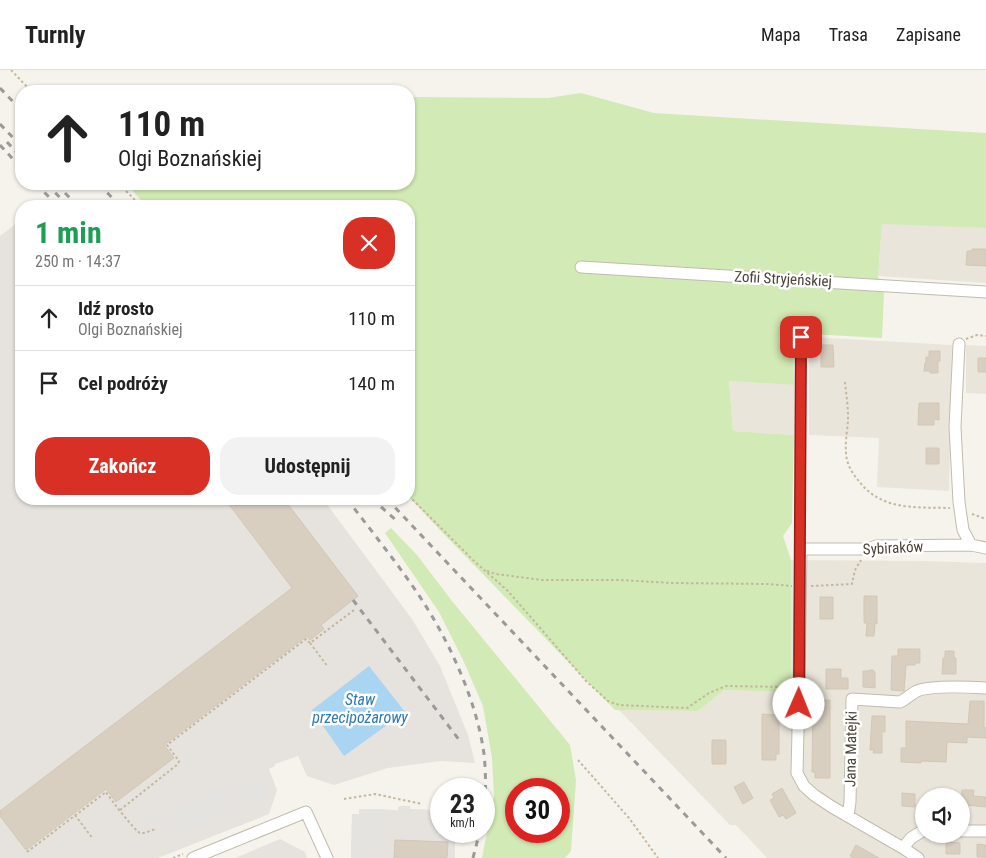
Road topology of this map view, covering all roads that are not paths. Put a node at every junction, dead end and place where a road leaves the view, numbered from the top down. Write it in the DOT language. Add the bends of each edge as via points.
graph roads {
  1 [pos="581,267"];
  2 [pos="986,292"];
  3 [pos="801,337"];
  4 [pos="958,344"];
  5 [pos="971,546"];
  6 [pos="986,548"];
  7 [pos="800,549"];
  8 [pos="986,688"];
  9 [pos="848,816"];
  10 [pos="970,831"];
  11 [pos="986,831"];
  12 [pos="915,836"];
  13 [pos="903,848"];
  14 [pos="193,858"];
  15 [pos="328,858"];
  16 [pos="918,858"];
  1 -- 2 [label="street, Zofii Stryjeńskiej"];
  3 -- 7 [label="lane"];
  4 -- 5 [label="street" via="956,452 962,530"];
  5 -- 6 [label="street, Sybiraków"];
  5 -- 7 [label="street, Sybiraków"];
  7 -- 9 [label="street" via="797,773 814,795"];
  8 -- 9 [label="street, Jana Matejki" via="927,689 900,702 852,699"];
  9 -- 13 [label="street"];
  10 -- 11 [label="street"];
  12 -- 13 [label="street"];
  13 -- 16 [label="street"];
  14 -- 15 [label="street" via="306,812"];
}
